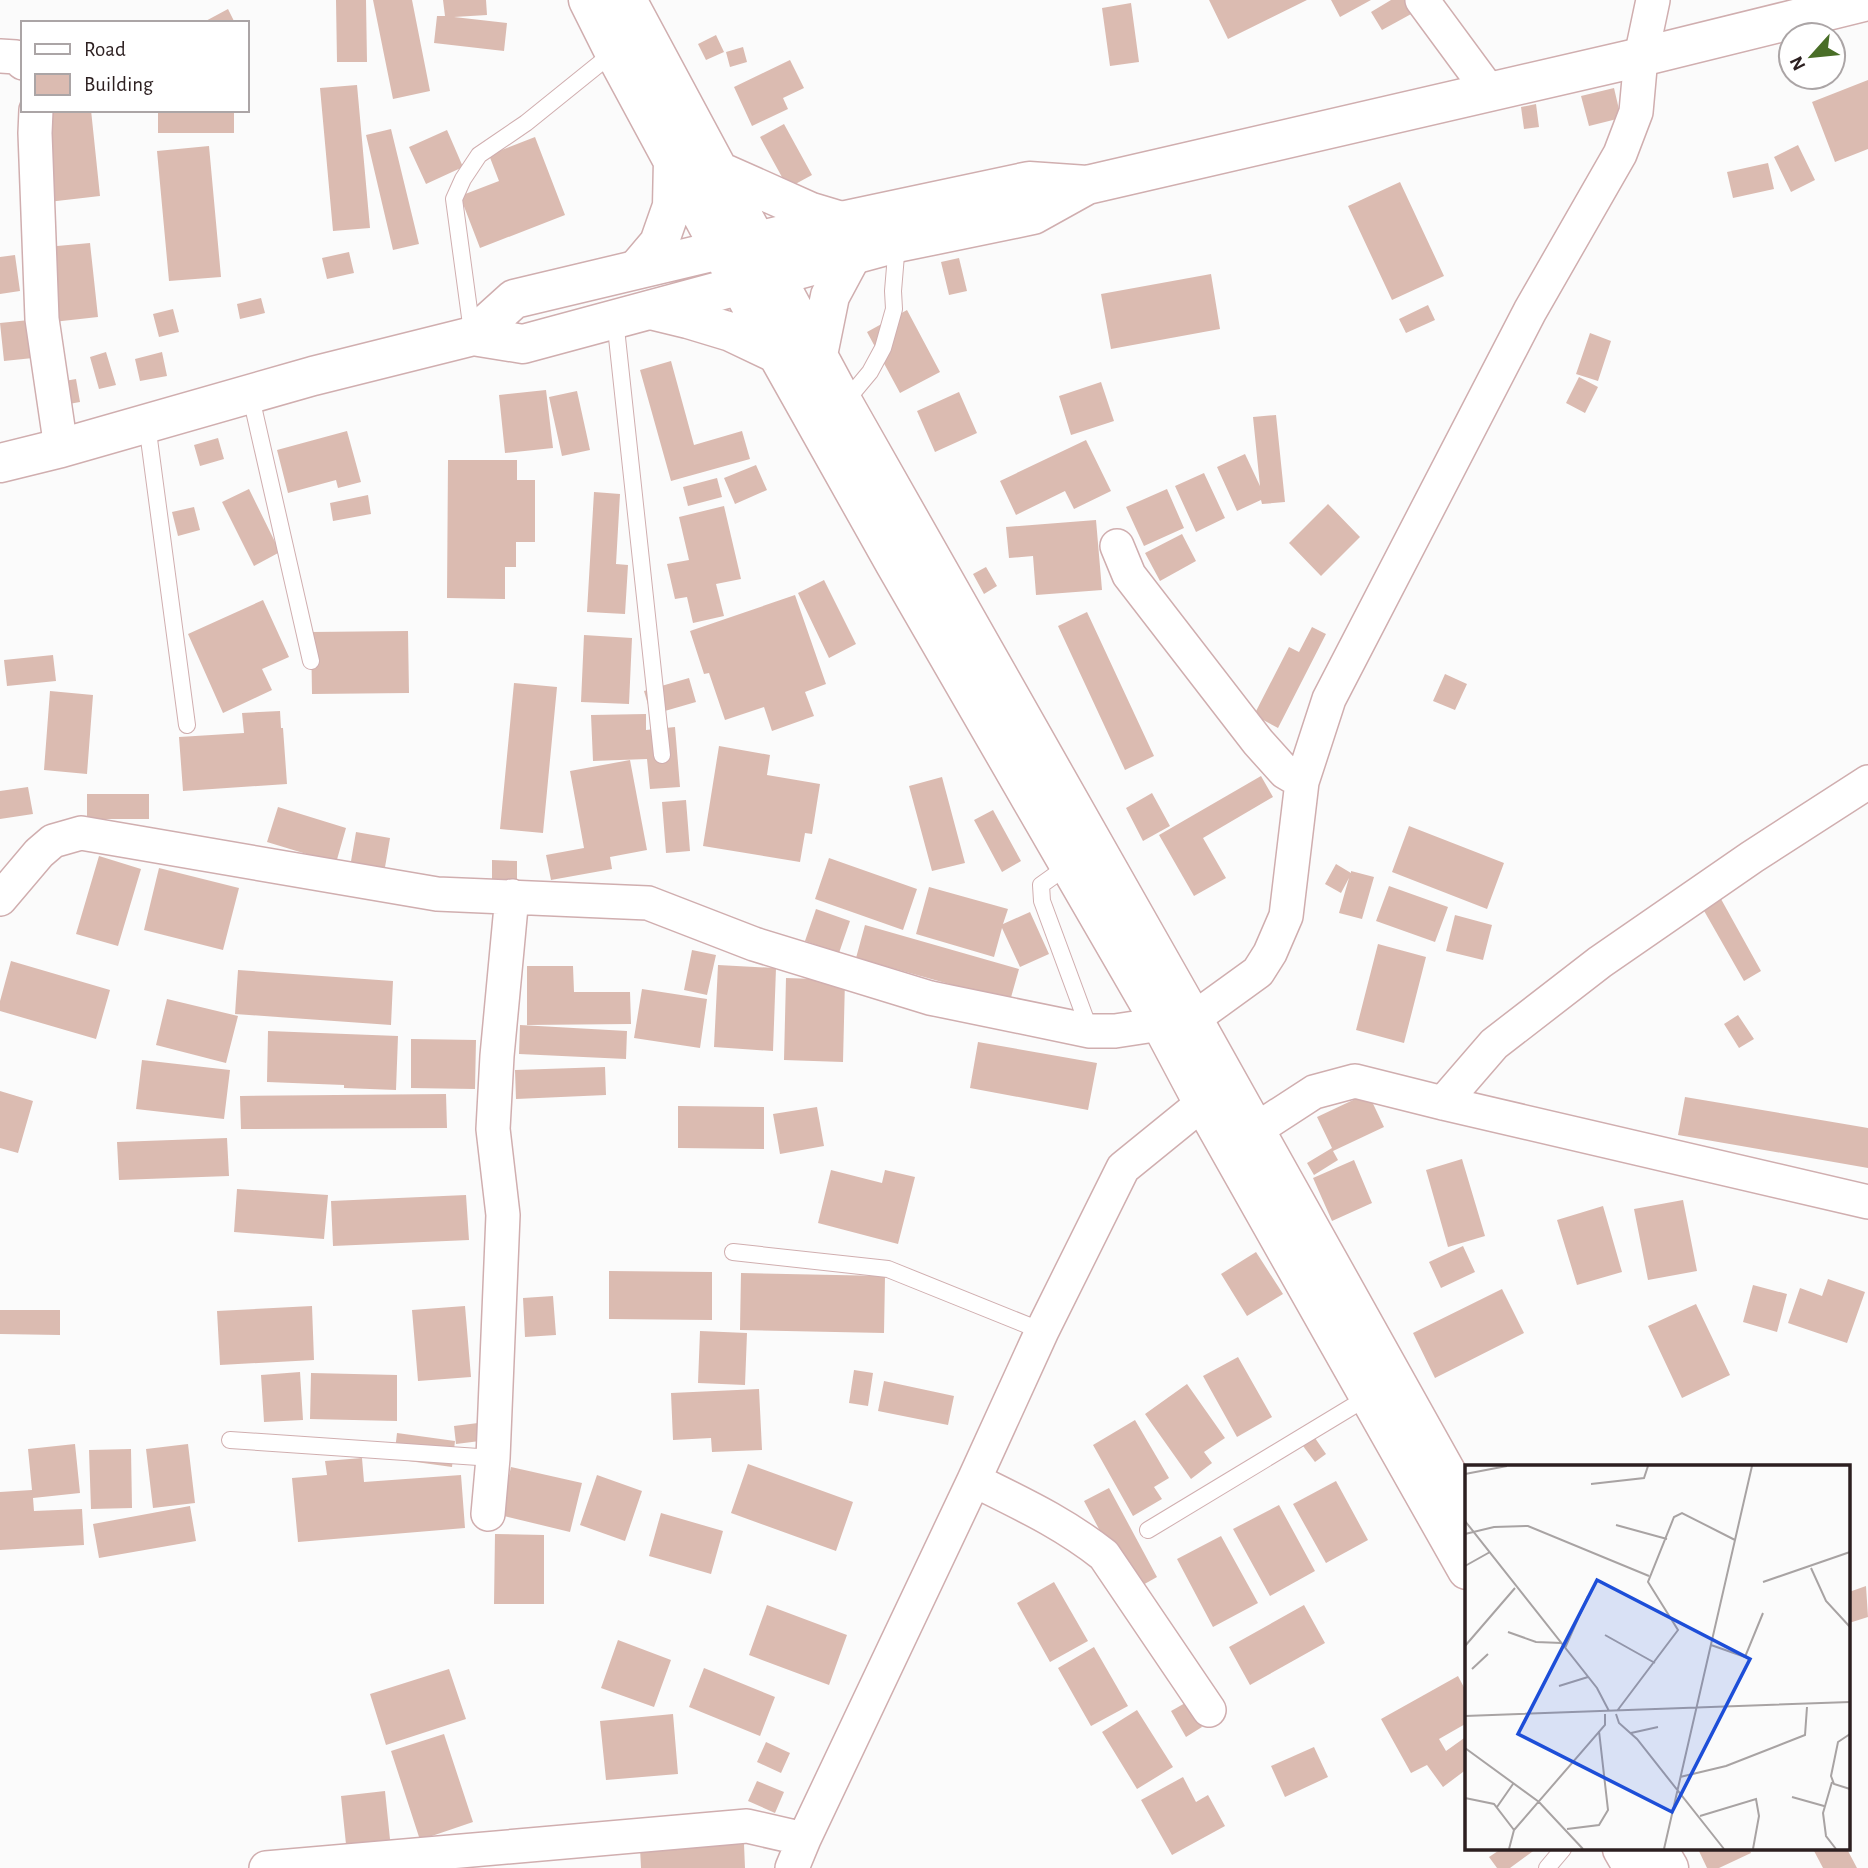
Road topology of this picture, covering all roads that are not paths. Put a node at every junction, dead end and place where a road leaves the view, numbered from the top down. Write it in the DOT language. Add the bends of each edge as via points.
graph roads {
  1 [pos="588,0"];
  2 [pos="627,0"];
  3 [pos="1422,0"];
  4 [pos="1653,0"];
  5 [pos="1868,1"];
  6 [pos="614,52"];
  7 [pos="0,56"];
  8 [pos="1641,57"];
  9 [pos="21,61"];
  10 [pos="1489,91"];
  11 [pos="36,112"];
  12 [pos="673,160"];
  13 [pos="719,170"];
  14 [pos="1087,185"];
  15 [pos="847,238"];
  16 [pos="757,240"];
  17 [pos="897,243"];
  18 [pos="720,249"];
  19 [pos="637,270"];
  20 [pos="757,280"];
  21 [pos="633,315"];
  22 [pos="473,337"];
  23 [pos="778,354"];
  24 [pos="818,355"];
  25 [pos="250,393"];
  26 [pos="844,404"];
  27 [pos="147,424"];
  28 [pos="61,448"];
  29 [pos="0,463"];
  30 [pos="1117,546"];
  31 [pos="311,661"];
  32 [pos="187,725"];
  33 [pos="662,755"];
  34 [pos="1302,782"];
  35 [pos="1868,782"];
  36 [pos="1069,865"];
  37 [pos="512,896"];
  38 [pos="0,900"];
  39 [pos="1177,1021"];
  40 [pos="1090,1031"];
  41 [pos="1203,1103"];
  42 [pos="1443,1103"];
  43 [pos="1254,1130"];
  44 [pos="1868,1202"];
  45 [pos="733,1252"];
  46 [pos="1042,1331"];
  47 [pos="1368,1397"];
  48 [pos="230,1440"];
  49 [pos="493,1458"];
  50 [pos="974,1480"];
  51 [pos="1465,1505"];
  52 [pos="488,1514"];
  53 [pos="1148,1530"];
  54 [pos="1465,1567"];
  55 [pos="1209,1710"];
  56 [pos="1562,1850"];
  57 [pos="1623,1850"];
  58 [pos="1659,1850"];
  59 [pos="798,1854"];
  60 [pos="326,1865"];
  61 [pos="266,1868"];
  62 [pos="1547,1868"];
  63 [pos="1633,1868"];
  64 [pos="1669,1868"];
  1 -- 6 [label="main road"];
  2 -- 13 [label="main road"];
  3 -- 10 [label="street"];
  4 -- 8 [label="street"];
  5 -- 8 [label="main road"];
  6 -- 12 [label="main road"];
  6 -- 22 [label="lane" via="479,155 463,179 454,199"];
  7 -- 9 [label="street"];
  8 -- 10 [label="main road"];
  8 -- 34 [label="street" via="1636,112 1620,154 1530,311 1329,699"];
  10 -- 14 [label="main road"];
  11 -- 28 [label="street" via="42,319"];
  12 -- 18 [label="main road"];
  12 -- 19 [label="main road" via="672,206 659,243"];
  13 -- 15 [label="main road" via="811,212"];
  13 -- 16 [label="main road"];
  14 -- 15 [label="main road" via="1029,181"];
  14 -- 17 [label="main road" via="1033,215"];
  15 -- 16 [label="main road"];
  15 -- 17 [label="main road"];
  15 -- 20 [label="main road"];
  15 -- 24 [label="main road"];
  16 -- 18 [label="main road"];
  16 -- 20 [label="main road"];
  17 -- 26 [label="lane" via="894,309 883,348"];
  18 -- 19 [label="main road"];
  18 -- 20 [label="main road"];
  19 -- 22 [label="main road" via="514,299"];
  20 -- 21 [label="main road"];
  20 -- 23 [label="main road"];
  20 -- 24 [label="main road"];
  21 -- 22 [label="main road" via="523,344"];
  21 -- 23 [label="main road" via="688,319"];
  21 -- 33 [label="lane"];
  22 -- 25 [label="main road"];
  23 -- 36 [label="main road"];
  24 -- 26 [label="main road"];
  25 -- 27 [label="main road"];
  25 -- 31 [label="lane"];
  26 -- 39 [label="main road"];
  27 -- 28 [label="main road"];
  27 -- 32 [label="lane"];
  28 -- 29 [label="main road"];
  30 -- 34 [label="street" via="1129,575 1250,732 1285,772"];
  34 -- 39 [label="street" via="1286,916 1270,953 1258,972"];
  35 -- 42 [label="street" via="1600,962 1494,1044"];
  36 -- 39 [label="main road"];
  36 -- 40 [label="lane" via="1041,885 1042,901"];
  37 -- 38 [label="street" via="437,894 81,833 52,841"];
  37 -- 40 [label="street" via="648,903 754,944 930,998"];
  37 -- 49 [label="street" via="493,1129 503,1214"];
  39 -- 40 [label="street"];
  39 -- 41 [label="main road"];
  39 -- 43 [label="main road"];
  41 -- 46 [label="street" via="1124,1168"];
  41 -- 47 [label="main road"];
  42 -- 43 [label="street" via="1355,1081 1314,1092"];
  42 -- 44 [label="street"];
  43 -- 51 [label="main road"];
  45 -- 46 [label="lane" via="888,1269"];
  46 -- 50 [label="street"];
  47 -- 53 [label="lane"];
  47 -- 54 [label="main road"];
  48 -- 49 [label="lane"];
  49 -- 52 [label="street"];
  50 -- 55 [label="street" via="1052,1519 1104,1555"];
  50 -- 59 [label="street"];
  56 -- 62 [label="lane"];
  57 -- 63 [label="main road"];
  58 -- 64 [label="main road"];
  59 -- 60 [label="street" via="747,1826"];
  60 -- 61 [label="street"];
}
